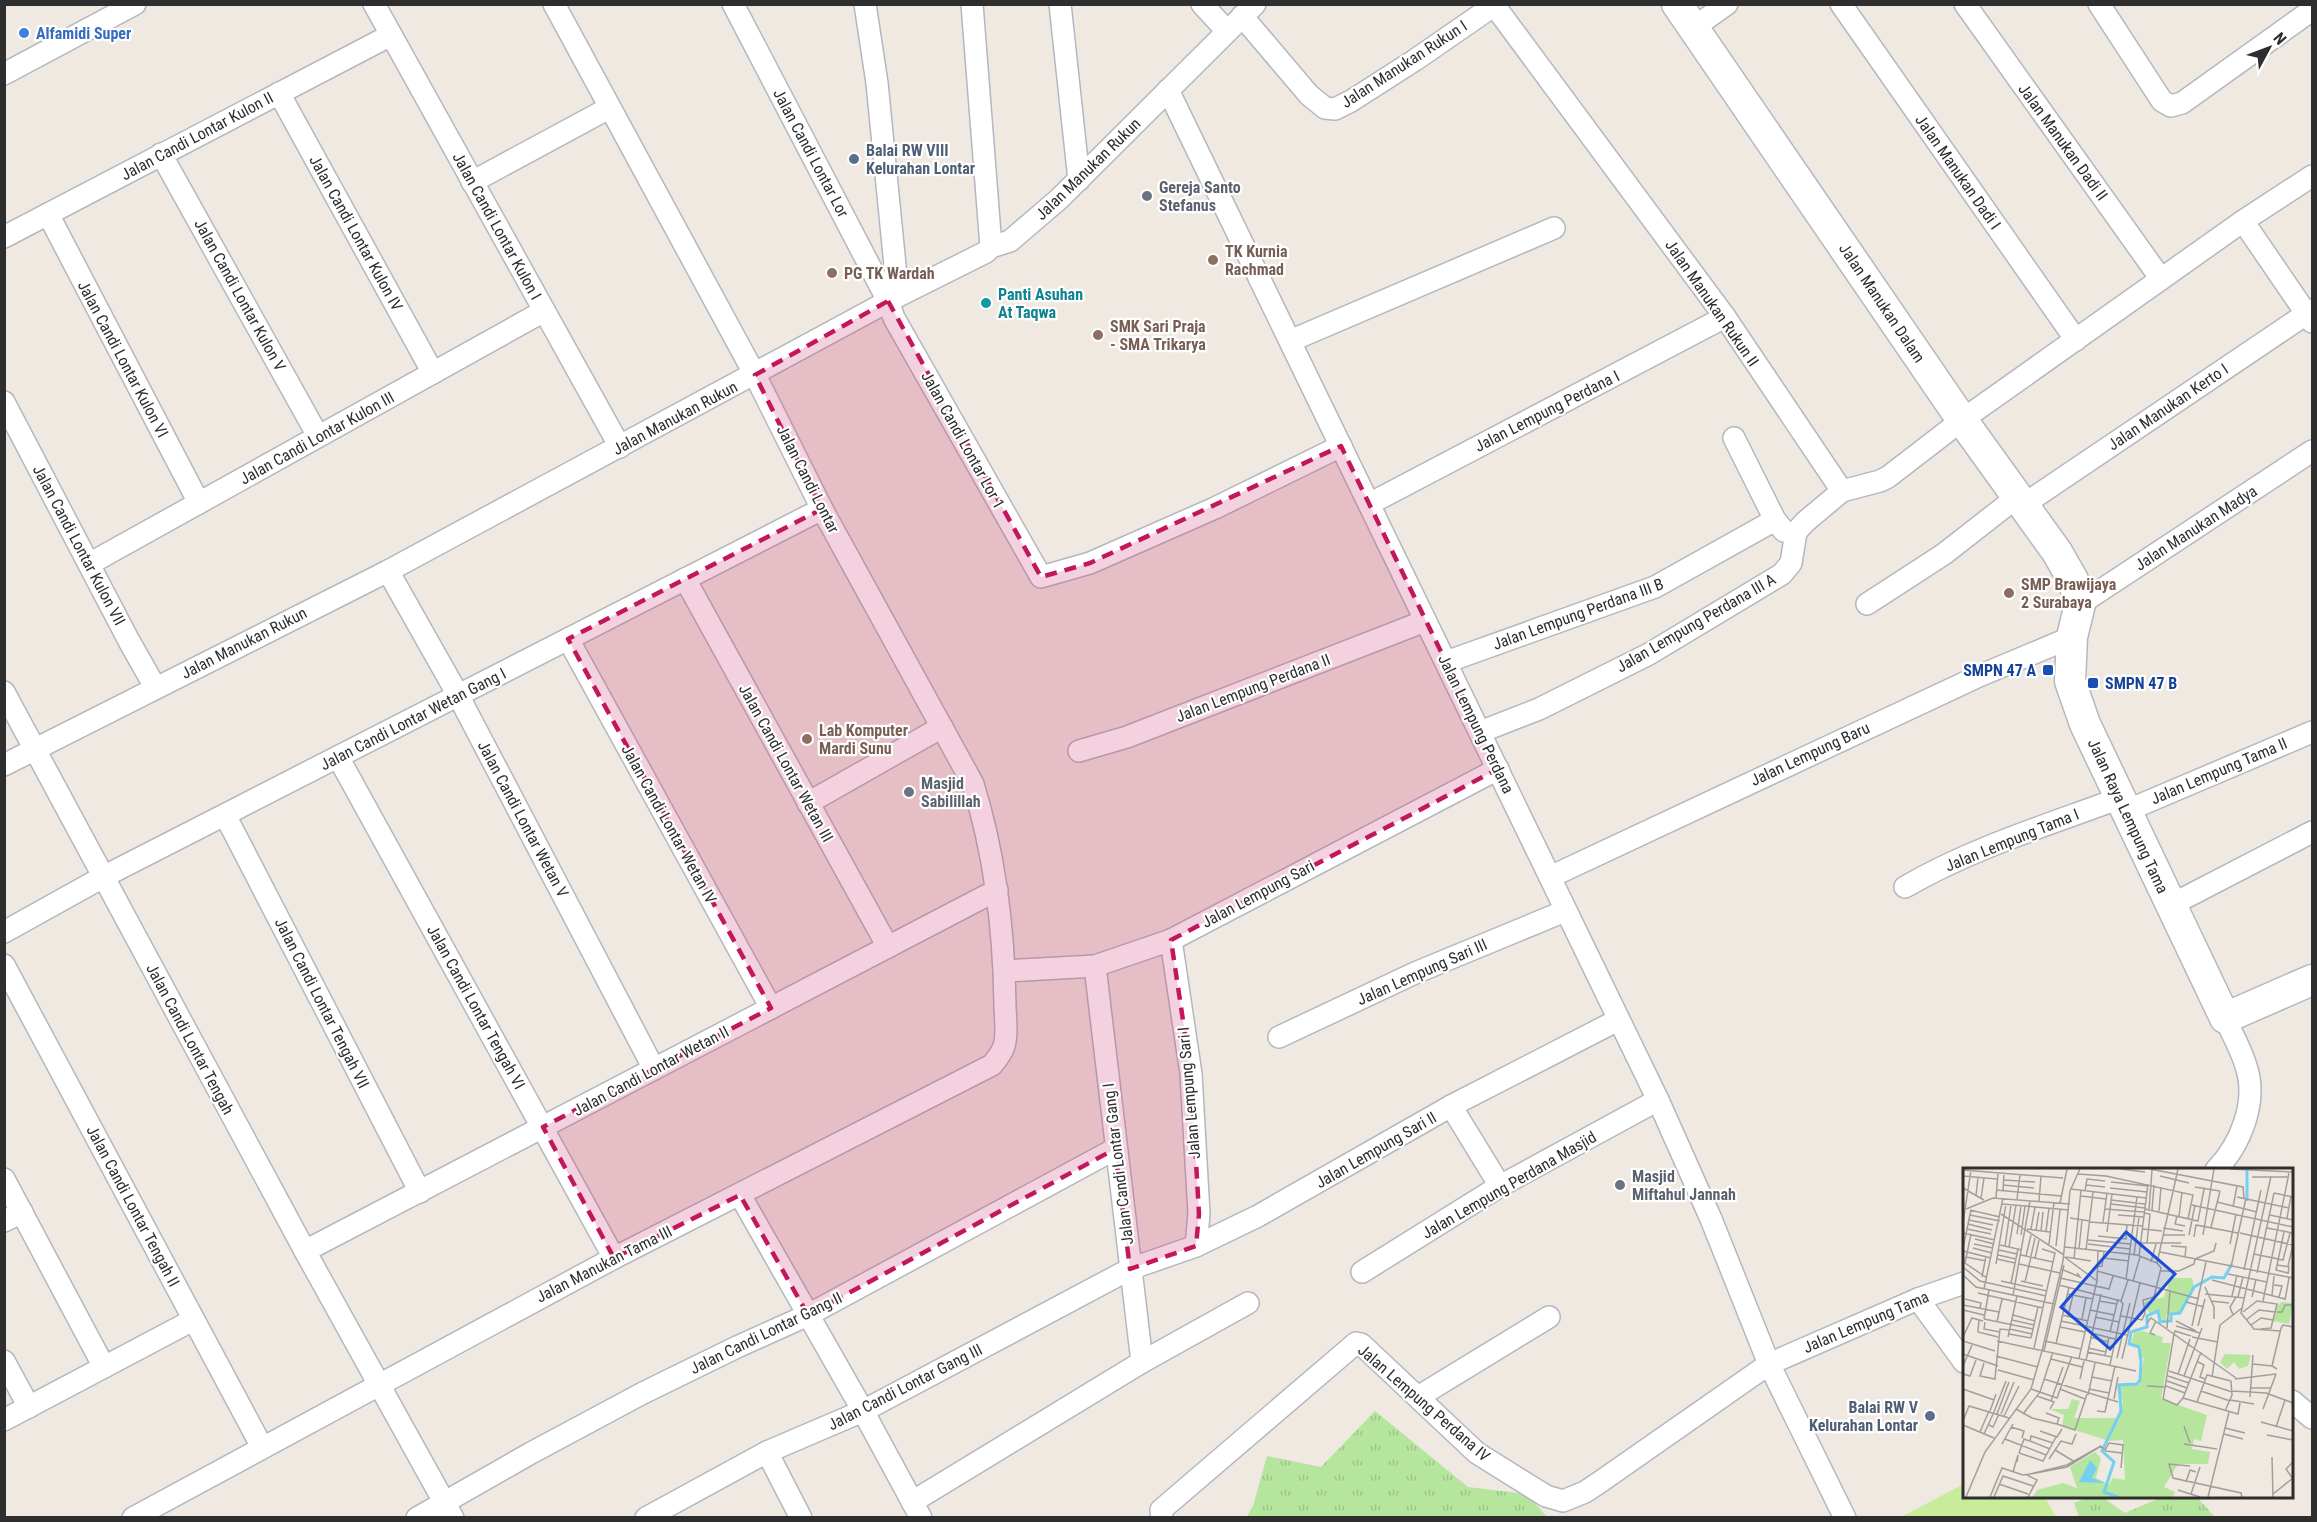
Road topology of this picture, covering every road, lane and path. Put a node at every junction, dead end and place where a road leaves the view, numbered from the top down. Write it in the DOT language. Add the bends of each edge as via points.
graph roads {
  1 [pos="135,4"];
  2 [pos="374,4"];
  3 [pos="554,4"];
  4 [pos="733,4"];
  5 [pos="865,4"];
  6 [pos="972,4"];
  7 [pos="1060,4"];
  8 [pos="1202,4"];
  9 [pos="1727,4"];
  10 [pos="1841,4"];
  11 [pos="1965,4"];
  12 [pos="1495,5"];
  13 [pos="2106,7"];
  14 [pos="1249,10"];
  15 [pos="2313,10"];
  16 [pos="1685,16"];
  17 [pos="1227,31"];
  18 [pos="391,34"];
  19 [pos="4,74"];
  20 [pos="1168,90"];
  21 [pos="279,93"];
  22 [pos="609,108"];
  23 [pos="161,154"];
  24 [pos="2313,176"];
  25 [pos="1079,180"];
  26 [pos="472,182"];
  27 [pos="48,214"];
  28 [pos="2243,221"];
  29 [pos="1554,228"];
  30 [pos="4,237"];
  31 [pos="991,247"];
  32 [pos="2161,279"];
  33 [pos="893,298"];
  34 [pos="544,311"];
  35 [pos="2311,315"];
  36 [pos="1725,317"];
  37 [pos="2076,340"];
  38 [pos="1290,341"];
  39 [pos="433,373"];
  40 [pos="755,375"];
  41 [pos="6,409"];
  42 [pos="1962,420"];
  43 [pos="318,436"];
  44 [pos="1734,438"];
  45 [pos="1341,446"];
  46 [pos="620,447"];
  47 [pos="2313,452"];
  48 [pos="1842,491"];
  49 [pos="2020,501"];
  50 [pos="199,503"];
  51 [pos="1369,504"];
  52 [pos="822,509"];
  53 [pos="1775,520"];
  54 [pos="1794,543"];
  55 [pos="89,564"];
  56 [pos="388,571"];
  57 [pos="685,579"];
  58 [pos="1867,604"];
  59 [pos="2080,604"];
  60 [pos="1425,621"];
  61 [pos="2072,637"];
  62 [pos="568,639"];
  63 [pos="1446,662"];
  64 [pos="155,687"];
  65 [pos="4,692"];
  66 [pos="458,695"];
  67 [pos="942,727"];
  68 [pos="1480,732"];
  69 [pos="2313,732"];
  70 [pos="35,748"];
  71 [pos="1079,751"];
  72 [pos="338,757"];
  73 [pos="4,765"];
  74 [pos="1498,769"];
  75 [pos="808,803"];
  76 [pos="2123,805"];
  77 [pos="225,815"];
  78 [pos="2313,832"];
  79 [pos="103,877"];
  80 [pos="1550,877"];
  81 [pos="1905,887"];
  82 [pos="997,891"];
  83 [pos="2171,905"];
  84 [pos="1565,911"];
  85 [pos="4,932"];
  86 [pos="1171,940"];
  87 [pos="888,947"];
  88 [pos="4,965"];
  89 [pos="1095,966"];
  90 [pos="1005,971"];
  91 [pos="2313,980"];
  92 [pos="771,1008"];
  93 [pos="2225,1018"];
  94 [pos="1618,1020"];
  95 [pos="1279,1037"];
  96 [pos="654,1069"];
  97 [pos="1658,1100"];
  98 [pos="1451,1107"];
  99 [pos="543,1127"];
  100 [pos="1115,1149"];
  101 [pos="2218,1168"];
  102 [pos="4,1179"];
  103 [pos="1500,1186"];
  104 [pos="420,1192"];
  105 [pos="741,1195"];
  106 [pos="13,1216"];
  107 [pos="1196,1246"];
  108 [pos="305,1251"];
  109 [pos="614,1258"];
  110 [pos="1130,1269"];
  111 [pos="1362,1272"];
  112 [pos="1963,1284"];
  113 [pos="1918,1299"];
  114 [pos="1248,1303"];
  115 [pos="808,1315"];
  116 [pos="1549,1317"];
  117 [pos="193,1320"];
  118 [pos="1963,1359"];
  119 [pos="4,1361"];
  120 [pos="1142,1362"];
  121 [pos="1769,1364"];
  122 [pos="104,1367"];
  123 [pos="380,1383"];
  124 [pos="1418,1397"];
  125 [pos="2293,1402"];
  126 [pos="29,1407"];
  127 [pos="863,1411"];
  128 [pos="2313,1418"];
  129 [pos="4,1420"];
  130 [pos="262,1447"];
  131 [pos="767,1452"];
  132 [pos="164,1510"];
  133 [pos="449,1510"];
  134 [pos="916,1510"];
  135 [pos="674,1511"];
  136 [pos="1162,1514"];
  137 [pos="133,1518"];
  138 [pos="417,1518"];
  139 [pos="646,1518"];
  140 [pos="801,1518"];
  141 [pos="1845,1518"];
  1 -- 19 [label="street"];
  2 -- 18 [label="street, Jalan Candi Lontar Kulon I"];
  3 -- 22 [label="street, Jalan Candi Lontar"];
  4 -- 33 [label="street, Jalan Candi Lontar Lor"];
  5 -- 33 [label="street" via="877,83"];
  6 -- 31 [label="street"];
  7 -- 25 [label="street"];
  8 -- 17 [label="street"];
  9 -- 16 [label="street"];
  10 -- 37 [label="street, Jalan Manukan Dadi I"];
  11 -- 32 [label="street, Jalan Manukan Dadi II"];
  12 -- 14 [label="street, Jalan Manukan Rukun I" via="1335,109 1325,108 1309,95"];
  12 -- 36 [label="street, Jalan Manukan Rukun II"];
  13 -- 15 [label="street" via="2162,101 2170,106 2182,103"];
  14 -- 17 [label="street, Jalan Manukan Rukun"];
  16 -- 42 [label="street, Jalan Manukan Dalam"];
  17 -- 20 [label="street, Jalan Manukan Rukun"];
  18 -- 21 [label="street, Jalan Candi Lontar Kulon II"];
  18 -- 26 [label="street, Jalan Candi Lontar Kulon I"];
  20 -- 25 [label="street, Jalan Manukan Rukun"];
  20 -- 38 [label="street, Jalan Lempung Perdana"];
  21 -- 23 [label="street, Jalan Candi Lontar Kulon II"];
  21 -- 39 [label="street, Jalan Candi Lontar Kulon IV"];
  22 -- 26 [label="street"];
  22 -- 40 [label="street, Jalan Candi Lontar"];
  23 -- 27 [label="street, Jalan Candi Lontar Kulon II"];
  23 -- 43 [label="street, Jalan Candi Lontar Kulon V"];
  24 -- 28 [label="street"];
  25 -- 31 [label="street, Jalan Manukan Rukun" via="1010,241"];
  26 -- 34 [label="street, Jalan Candi Lontar Kulon I"];
  27 -- 30 [label="street, Jalan Candi Lontar Kulon II"];
  27 -- 50 [label="street, Jalan Candi Lontar Kulon VI"];
  28 -- 32 [label="street"];
  28 -- 35 [label="street"];
  29 -- 38 [label="street"];
  31 -- 33 [label="street, Jalan Manukan Rukun"];
  32 -- 37 [label="street"];
  33 -- 40 [label="street, Jalan Manukan Rukun"];
  33 -- 45 [label="street, Jalan Candi Lontar Lor 1" via="894,318 1041,578 1090,563"];
  34 -- 39 [label="street, Jalan Candi Lontar Kulon III"];
  34 -- 46 [label="street, Jalan Candi Lontar Kulon I"];
  35 -- 49 [label="street, Jalan Manukan Kerto I"];
  36 -- 48 [label="street, Jalan Manukan Rukun II"];
  36 -- 51 [label="street, Jalan Lempung Perdana I"];
  37 -- 42 [label="street"];
  38 -- 45 [label="street, Jalan Lempung Perdana"];
  39 -- 43 [label="street, Jalan Candi Lontar Kulon III"];
  40 -- 46 [label="street, Jalan Manukan Rukun"];
  40 -- 52 [label="street, Jalan Candi Lontar"];
  41 -- 55 [label="street, Jalan Candi Lontar Kulon VII"];
  42 -- 48 [label="street" via="1880,481"];
  42 -- 49 [label="street, Jalan Manukan Dalam"];
  43 -- 50 [label="street, Jalan Candi Lontar Kulon III"];
  44 -- 53 [label="street"];
  45 -- 51 [label="street, Jalan Lempung Perdana"];
  46 -- 56 [label="street, Jalan Manukan Rukun"];
  47 -- 59 [label="street, Jalan Manukan Madya"];
  48 -- 54 [label="street, Jalan Lempung Perdana III A" via="1805,522 1796,532"];
  49 -- 58 [label="street, Jalan Manukan Kerto I"];
  49 -- 59 [label="street, Jalan Manukan Dalam" via="2057,552 2073,580"];
  50 -- 55 [label="street, Jalan Candi Lontar Kulon III"];
  51 -- 60 [label="street, Jalan Lempung Perdana"];
  52 -- 57 [label="street, Jalan Candi Lontar Wetan Gang I"];
  52 -- 67 [label="street, Jalan Candi Lontar"];
  53 -- 54 [label="street"];
  53 -- 63 [label="street, Jalan Lempung Perdana III B" via="1655,587"];
  54 -- 68 [label="street, Jalan Lempung Perdana III A" via="1787,569 1649,654 1539,709"];
  55 -- 64 [label="street, Jalan Candi Lontar Kulon VII"];
  56 -- 64 [label="street, Jalan Manukan Rukun"];
  56 -- 66 [label="street, Jalan Candi Lontar Wetan V"];
  57 -- 62 [label="street, Jalan Candi Lontar Wetan Gang I"];
  57 -- 75 [label="street, Jalan Candi Lontar Wetan III"];
  59 -- 61 [label="street, Jalan Raya Lempung Tama"];
  60 -- 63 [label="street, Jalan Lempung Perdana"];
  60 -- 71 [label="street, Jalan Lempung Perdana II" via="1127,737"];
  61 -- 76 [label="street, Jalan Raya Lempung Tama" via="2070,681 2085,724"];
  61 -- 80 [label="street, Jalan Lempung Baru" via="1958,685"];
  62 -- 66 [label="street, Jalan Candi Lontar Wetan Gang I"];
  62 -- 92 [label="street, Jalan Candi Lontar Wetan IV"];
  63 -- 68 [label="street, Jalan Lempung Perdana"];
  64 -- 70 [label="street, Jalan Manukan Rukun"];
  65 -- 70 [label="street, Jalan Candi Lontar Tengah"];
  66 -- 72 [label="street, Jalan Candi Lontar Wetan Gang I"];
  66 -- 96 [label="street, Jalan Candi Lontar Wetan V"];
  67 -- 75 [label="street"];
  67 -- 82 [label="street, Jalan Candi Lontar" via="973,784"];
  68 -- 74 [label="street, Jalan Lempung Perdana"];
  69 -- 76 [label="street, Jalan Lempung Tama II"];
  70 -- 73 [label="street, Jalan Manukan Rukun"];
  70 -- 79 [label="street, Jalan Candi Lontar Tengah"];
  72 -- 77 [label="street, Jalan Candi Lontar Wetan Gang I"];
  72 -- 99 [label="street, Jalan Candi Lontar Tengah VI"];
  74 -- 80 [label="street, Jalan Lempung Perdana"];
  74 -- 86 [label="street, Jalan Lempung Sari"];
  75 -- 87 [label="street, Jalan Candi Lontar Wetan III"];
  76 -- 81 [label="street, Jalan Lempung Tama I" via="1995,846"];
  76 -- 83 [label="street, Jalan Raya Lempung Tama"];
  77 -- 79 [label="street, Jalan Candi Lontar Wetan Gang I"];
  77 -- 104 [label="street, Jalan Candi Lontar Tengah VII"];
  78 -- 83 [label="street"];
  79 -- 85 [label="street, Jalan Candi Lontar Wetan Gang I"];
  79 -- 108 [label="street, Jalan Candi Lontar Tengah"];
  80 -- 84 [label="street, Jalan Lempung Perdana"];
  82 -- 87 [label="street, Jalan Candi Lontar Wetan II"];
  82 -- 90 [label="street, Jalan Candi Lontar"];
  83 -- 93 [label="street, Jalan Raya Lempung Tama"];
  84 -- 94 [label="street, Jalan Lempung Perdana"];
  84 -- 95 [label="street, Jalan Lempung Sari III" via="1415,973"];
  86 -- 89 [label="street, Jalan Lempung Sari"];
  86 -- 107 [label="street, Jalan Lempung Sari I" via="1191,1074 1199,1214"];
  87 -- 92 [label="street, Jalan Candi Lontar Wetan II"];
  88 -- 117 [label="street, Jalan Candi Lontar Tengah II"];
  89 -- 90 [label="street, Jalan Lempung Sari"];
  89 -- 100 [label="street, Jalan Candi Lontar Gang I"];
  90 -- 105 [label="street, Jalan Manukan Tama III" via="1005,1045 993,1065"];
  91 -- 93 [label="street"];
  92 -- 96 [label="street, Jalan Candi Lontar Wetan II"];
  93 -- 101 [label="street" via="2247,1067 2249,1088 2239,1139"];
  94 -- 97 [label="street, Jalan Lempung Perdana"];
  94 -- 98 [label="street, Jalan Lempung Sari II"];
  96 -- 99 [label="street, Jalan Candi Lontar Wetan II"];
  97 -- 103 [label="street, Jalan Lempung Perdana Masjid"];
  97 -- 121 [label="street, Jalan Lempung Perdana"];
  98 -- 103 [label="street"];
  98 -- 107 [label="street, Jalan Lempung Sari II" via="1294,1197"];
  99 -- 104 [label="street, Jalan Candi Lontar Wetan II"];
  99 -- 109 [label="street, Jalan Candi Lontar Tengah VI"];
  100 -- 110 [label="street, Jalan Candi Lontar Gang I"];
  100 -- 115 [label="street, Jalan Candi Lontar Gang II"];
  102 -- 106 [label="street"];
  103 -- 111 [label="street, Jalan Lempung Perdana Masjid"];
  104 -- 108 [label="street, Jalan Candi Lontar Wetan II"];
  105 -- 109 [label="street, Jalan Manukan Tama III"];
  105 -- 115 [label="street"];
  106 -- 122 [label="street"];
  107 -- 110 [label="street, Jalan Lempung Sari II"];
  108 -- 123 [label="street, Jalan Candi Lontar Tengah"];
  109 -- 123 [label="street, Jalan Manukan Tama III"];
  110 -- 120 [label="street, Jalan Candi Lontar Gang I"];
  110 -- 127 [label="street, Jalan Candi Lontar Gang III"];
  112 -- 113 [label="street, Jalan Lempung Tama"];
  113 -- 118 [label="street"];
  113 -- 121 [label="street, Jalan Lempung Tama"];
  114 -- 120 [label="street"];
  115 -- 127 [label="street"];
  115 -- 133 [label="street, Jalan Candi Lontar Gang II" via="737,1347 531,1453"];
  116 -- 124 [label="street"];
  117 -- 122 [label="street"];
  117 -- 130 [label="street, Jalan Candi Lontar Tengah II"];
  119 -- 126 [label="street"];
  120 -- 134 [label="street"];
  121 -- 124 [label="street, Jalan Lempung Perdana IV" via="1585,1492 1563,1501 1546,1496 1477,1453"];
  121 -- 141 [label="street, Jalan Lempung Perdana"];
  122 -- 126 [label="street"];
  123 -- 130 [label="street, Jalan Manukan Tama III"];
  123 -- 133 [label="street, Jalan Candi Lontar Tengah"];
  124 -- 136 [label="street, Jalan Lempung Perdana IV" via="1356,1343"];
  125 -- 128 [label="street"];
  126 -- 129 [label="street"];
  127 -- 131 [label="street, Jalan Candi Lontar Gang III"];
  127 -- 134 [label="street"];
  130 -- 132 [label="street, Jalan Manukan Tama III"];
  131 -- 135 [label="street, Jalan Candi Lontar Gang III"];
  131 -- 140 [label="street"];
  132 -- 137 [label="street, Jalan Manukan Tama III"];
  133 -- 138 [label="street, Jalan Candi Lontar Gang II"];
  135 -- 139 [label="street, Jalan Candi Lontar Gang III"];
}
